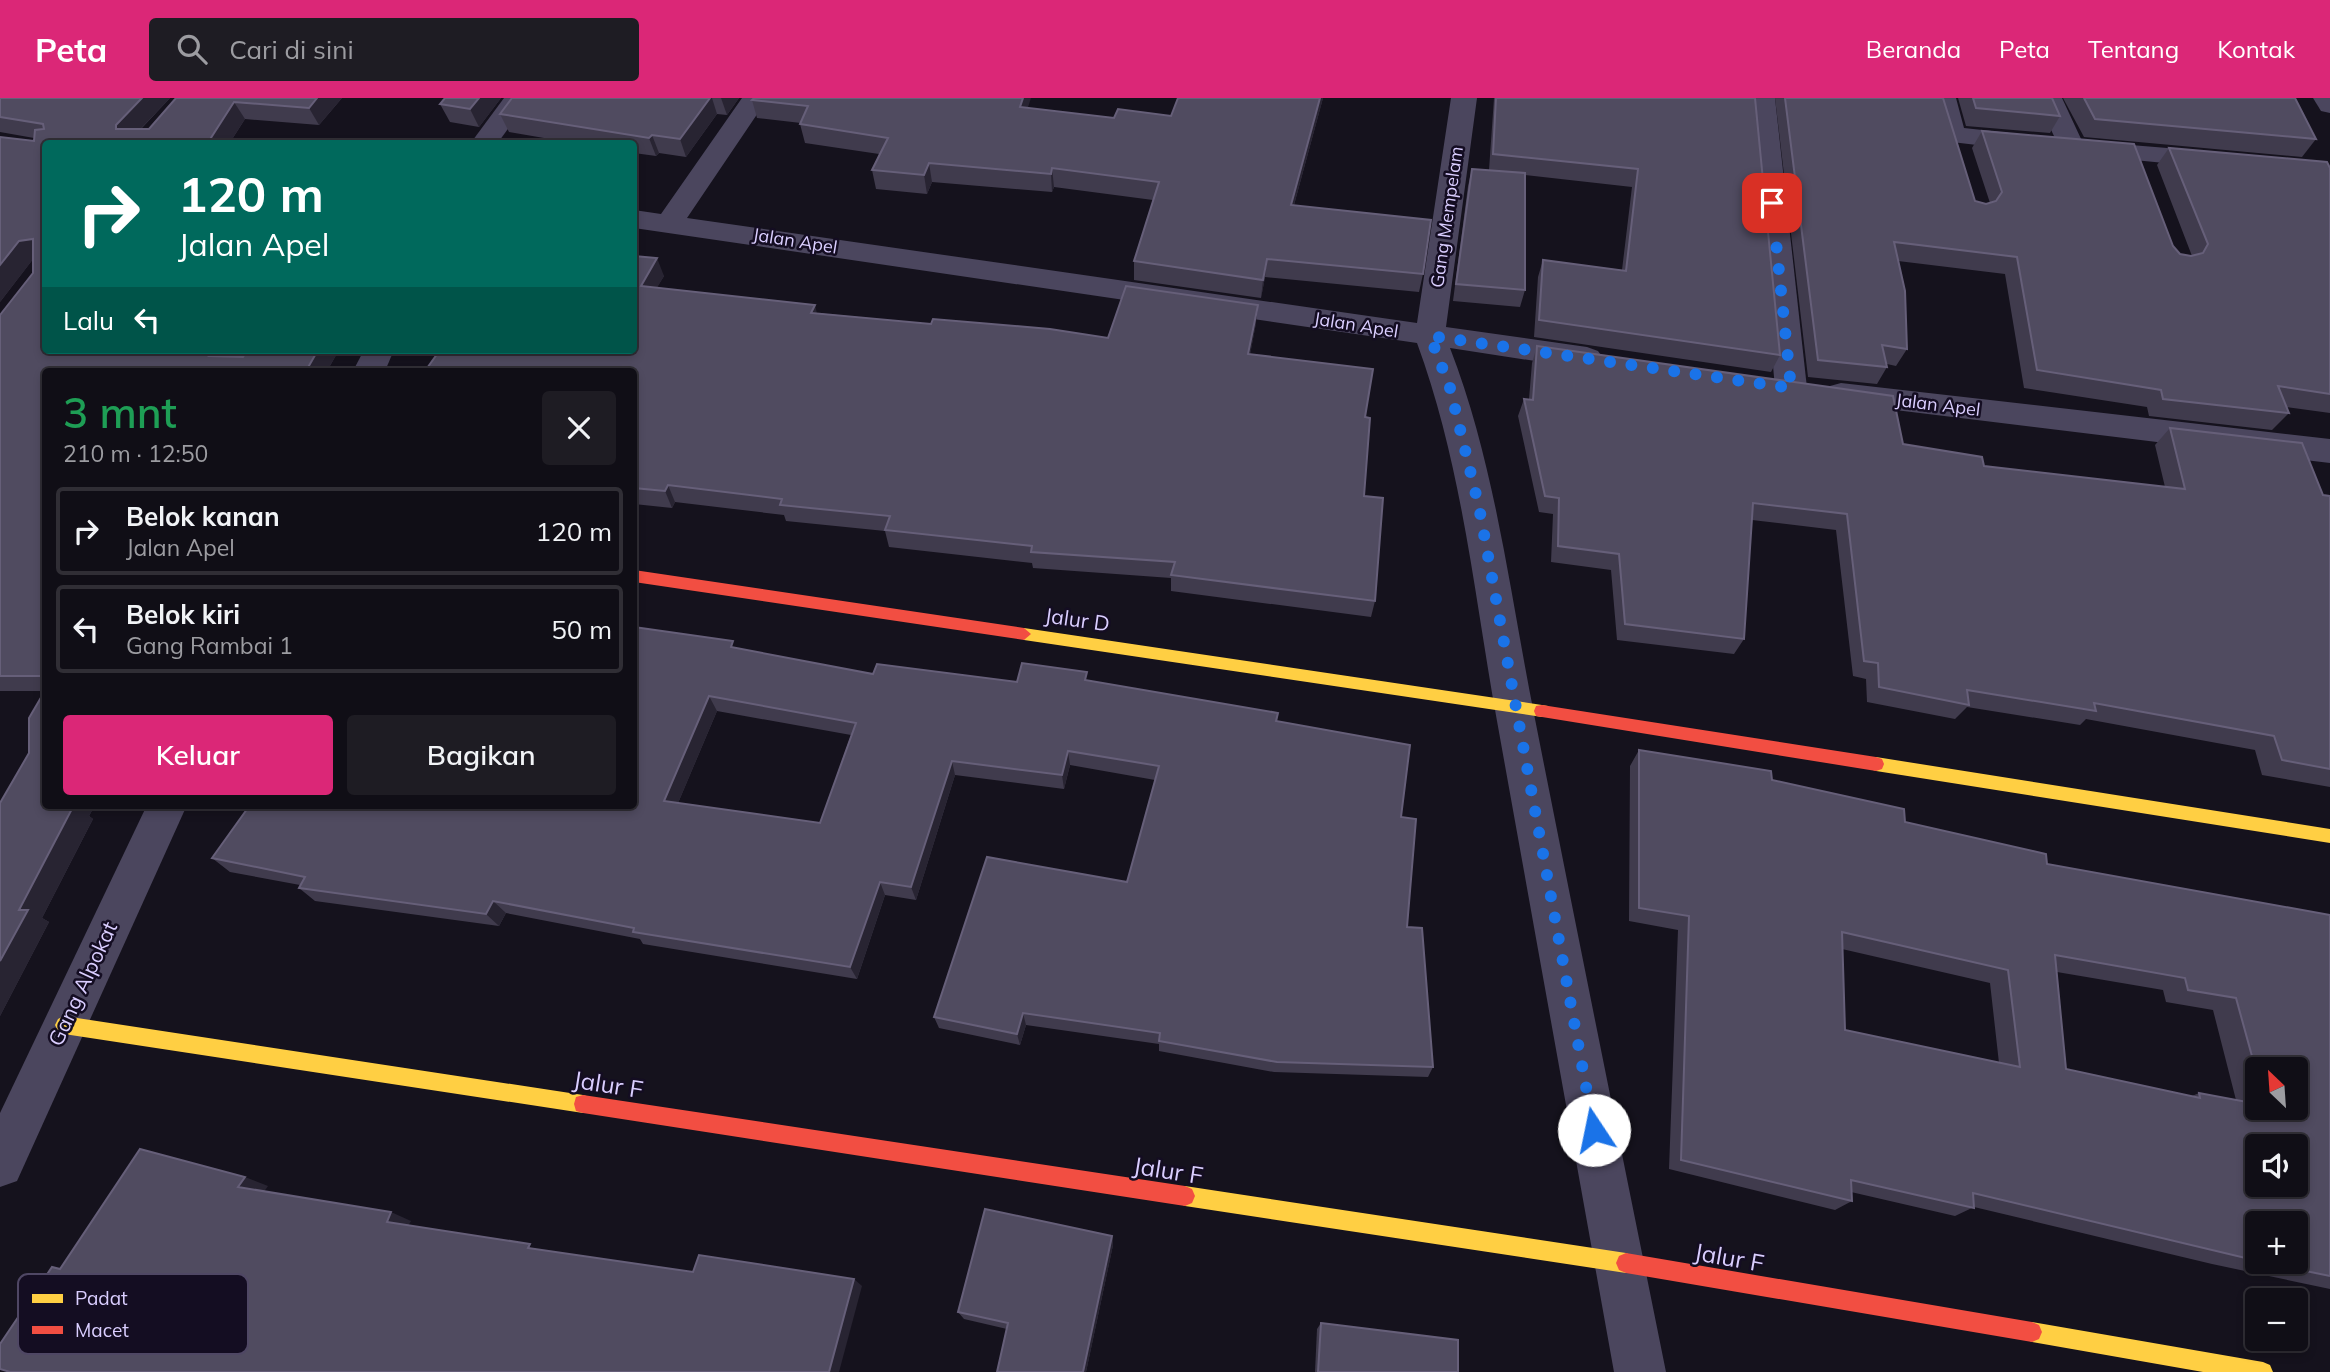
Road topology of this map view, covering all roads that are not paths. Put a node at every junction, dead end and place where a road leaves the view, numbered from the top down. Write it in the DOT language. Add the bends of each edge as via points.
graph roads {
  1 [pos="517,98"];
  2 [pos="755,98"];
  3 [pos="1464,98"];
  4 [pos="1762,98"];
  5 [pos="1943,98"];
  6 [pos="2049,98"];
  7 [pos="2326,98"];
  8 [pos="2330,105"];
  9 [pos="486,140"];
  10 [pos="2072,147"];
  11 [pos="2247,163"];
  12 [pos="637,219"];
  13 [pos="670,222"];
  14 [pos="1430,336"];
  15 [pos="1612,362"];
  16 [pos="2330,451"];
  17 [pos="637,576"];
  18 [pos="1513,706"];
  19 [pos="165,809"];
  20 [pos="2330,836"];
  21 [pos="64,1025"];
  22 [pos="0,1164"];
  23 [pos="1619,1262"];
  24 [pos="1640,1372"];
  25 [pos="2263,1372"];
  1 -- 9 [label="street"];
  2 -- 13 [label="street"];
  3 -- 14 [label="street, Gang Mempelam"];
  4 -- 16 [label="street, Jalan Apel" via="1777,386"];
  5 -- 10 [label="street" via="1956,148"];
  6 -- 10 [label="street"];
  7 -- 8 [label="street"];
  10 -- 11 [label="street" via="2141,166"];
  12 -- 13 [label="street, Jalan Apel"];
  13 -- 14 [label="street, Jalan Apel"];
  14 -- 15 [label="street, Jalan Apel"];
  14 -- 18 [label="street" via="1450,388 1479,507"];
  17 -- 18 [label="street, Jalur D"];
  18 -- 20 [label="street, Jalur D"];
  18 -- 23 [label="street"];
  19 -- 21 [label="street, Gang Alpokat"];
  21 -- 22 [label="street, Gang Alpokat"];
  21 -- 23 [label="street, Jalur F"];
  23 -- 24 [label="street"];
  23 -- 25 [label="street, Jalur F"];
}
